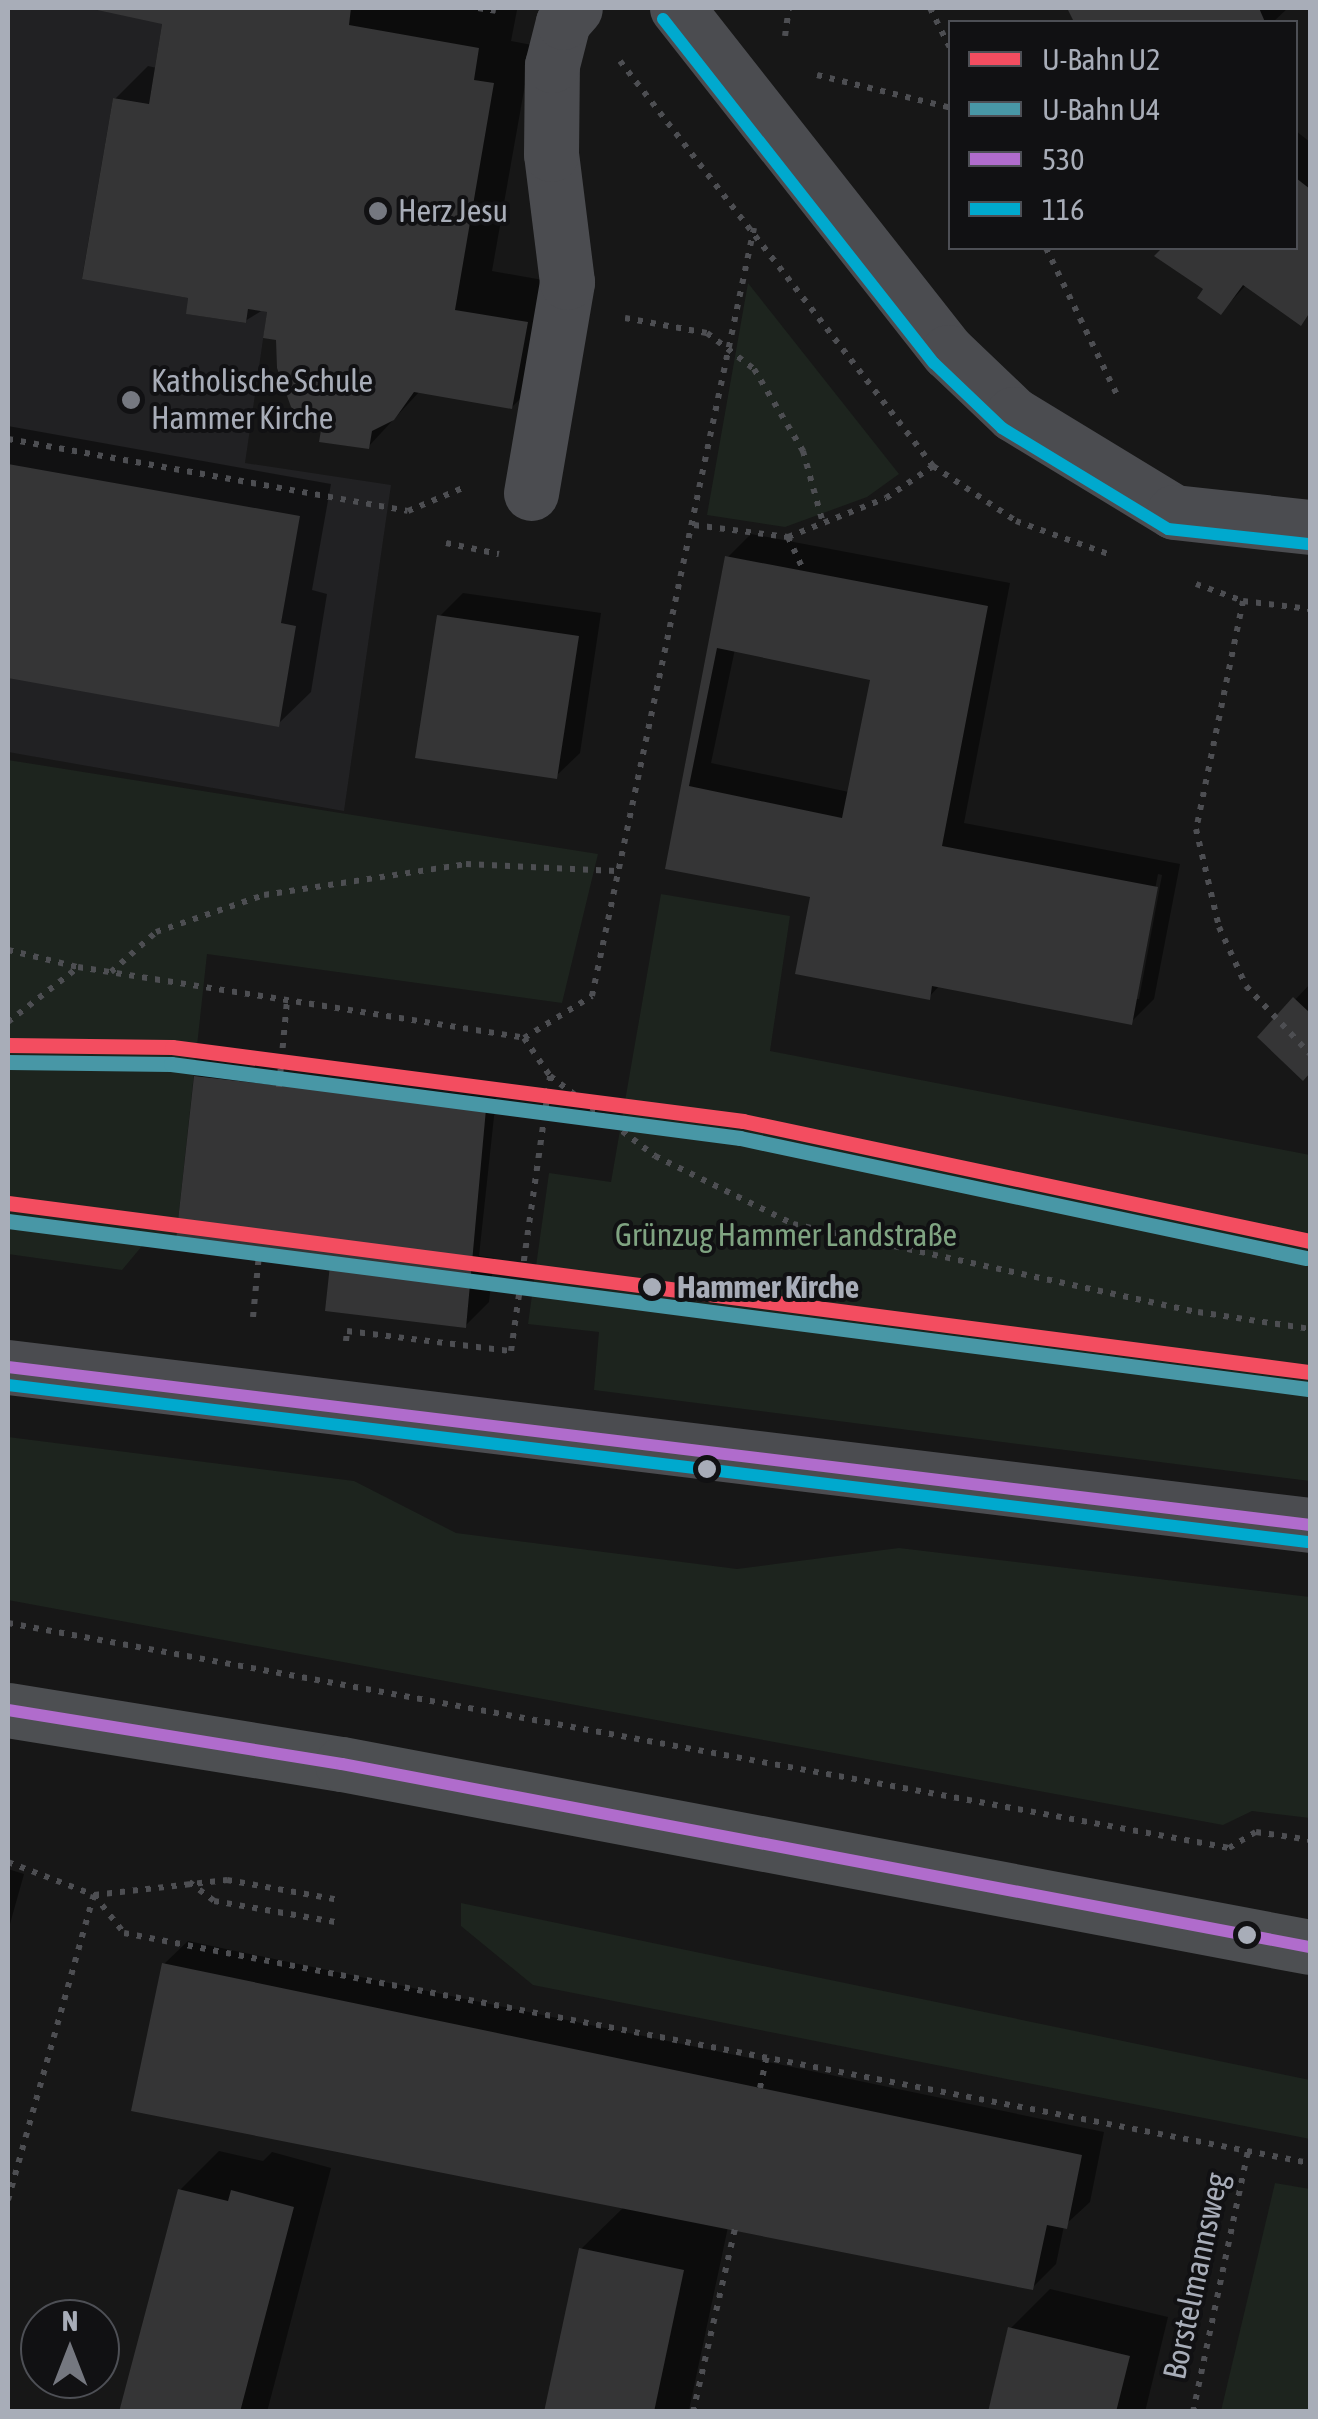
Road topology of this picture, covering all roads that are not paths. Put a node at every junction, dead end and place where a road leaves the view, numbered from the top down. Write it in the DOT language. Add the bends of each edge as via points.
graph roads {
  1 [pos="575,8"];
  2 [pos="677,8"];
  3 [pos="534,480"];
  4 [pos="1286,526"];
  5 [pos="8,1366"];
  6 [pos="1310,1525"];
  7 [pos="8,1710"];
  8 [pos="1310,1947"];
  1 -- 3 [label="street" via="563,22 552,65 551,154 567,282"];
  2 -- 4 [label="street" via="948,352 1012,414 1174,512"];
  5 -- 6 [label="street"];
  7 -- 8 [label="main road" via="342,1764"];
}
